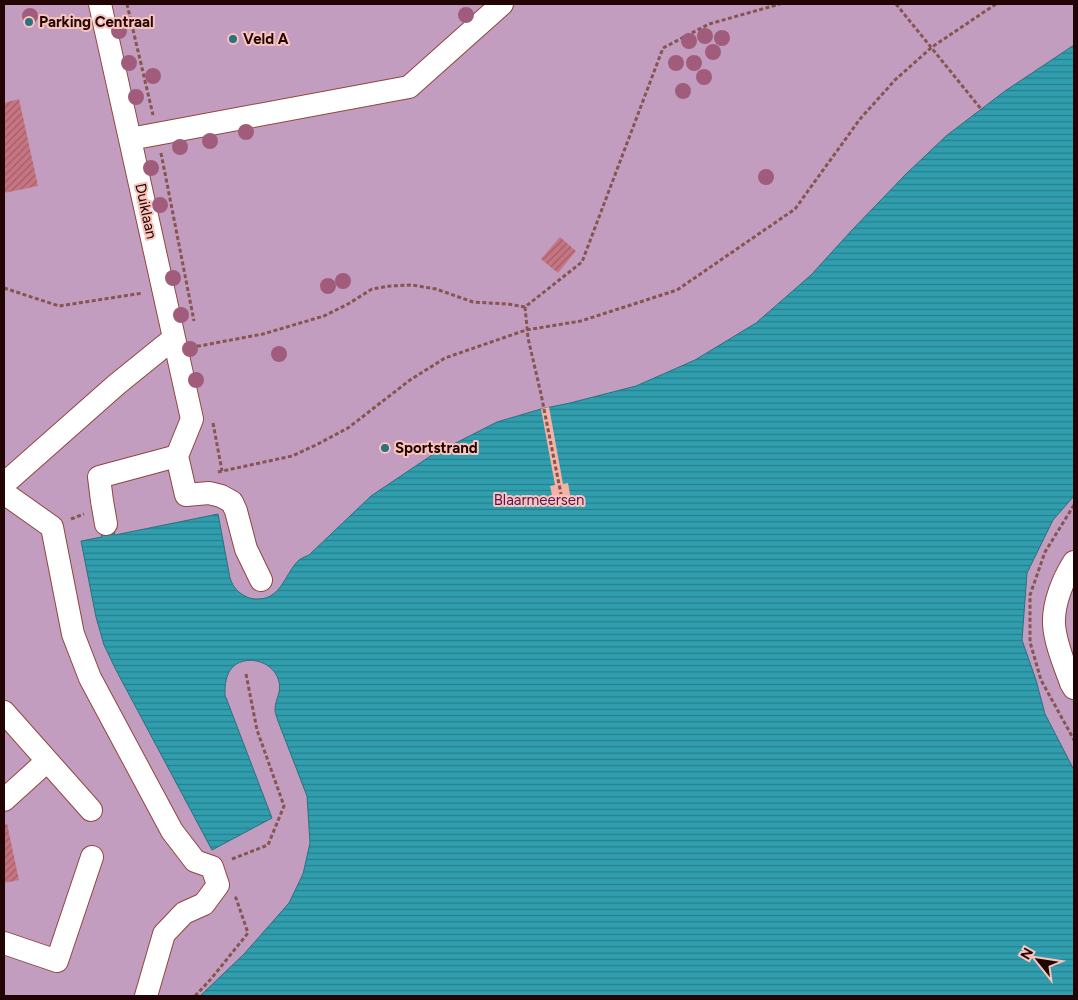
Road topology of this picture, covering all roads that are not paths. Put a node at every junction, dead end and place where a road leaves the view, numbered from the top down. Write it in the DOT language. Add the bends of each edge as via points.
graph roads {
  1 [pos="100,4"];
  2 [pos="502,4"];
  3 [pos="130,139"];
  4 [pos="174,338"];
  5 [pos="177,456"];
  6 [pos="4,484"];
  7 [pos="4,493"];
  8 [pos="106,524"];
  9 [pos="1074,562"];
  10 [pos="260,580"];
  11 [pos="1074,688"];
  12 [pos="4,712"];
  13 [pos="47,761"];
  14 [pos="4,800"];
  15 [pos="91,810"];
  16 [pos="92,857"];
  17 [pos="4,943"];
  18 [pos="146,996"];
  1 -- 3 [label="street, Duiklaan"];
  2 -- 3 [label="street" via="409,87"];
  3 -- 4 [label="street, Duiklaan"];
  4 -- 5 [label="street, Duiklaan" via="192,419"];
  4 -- 6 [label="street"];
  5 -- 8 [label="street" via="99,477"];
  5 -- 10 [label="street" via="186,495 209,493 232,502 246,550"];
  7 -- 18 [label="street" via="52,527 73,634 90,678 172,831 195,861 215,876 204,904 184,913 164,934"];
  9 -- 11 [label="street" via="1057,598 1054,624 1060,653"];
  12 -- 13 [label="street"];
  13 -- 14 [label="street"];
  13 -- 15 [label="street"];
  16 -- 17 [label="street" via="57,960"];
}
